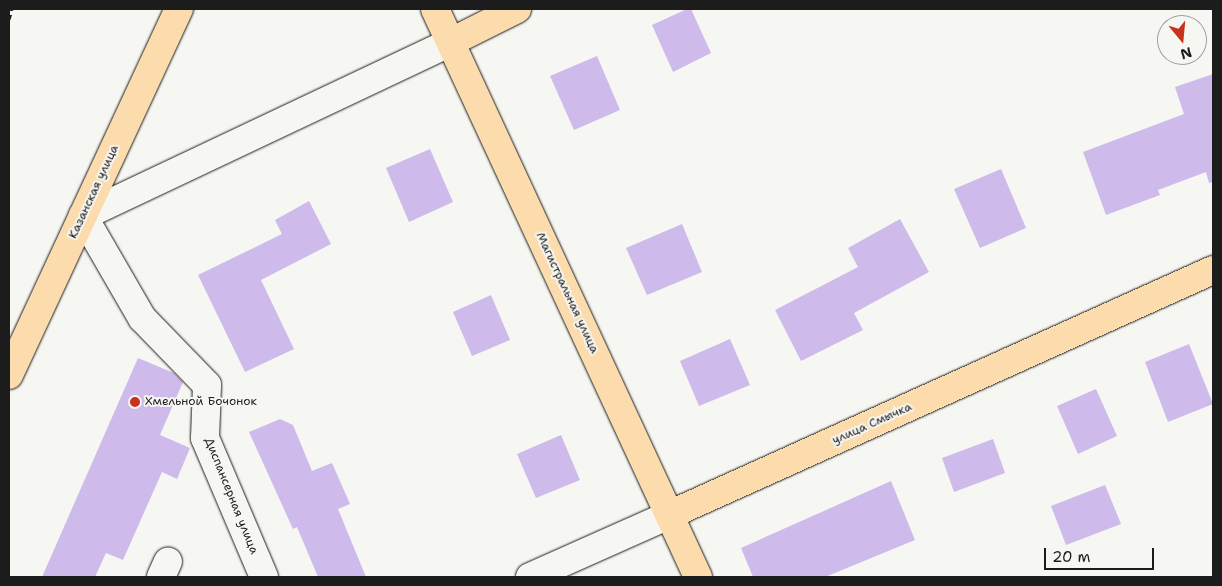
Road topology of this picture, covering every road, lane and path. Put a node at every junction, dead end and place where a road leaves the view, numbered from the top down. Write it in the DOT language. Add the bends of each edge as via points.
graph roads {
  1 [pos="12,9"];
  2 [pos="179,9"];
  3 [pos="436,9"];
  4 [pos="517,9"];
  5 [pos="9,19"];
  6 [pos="451,42"];
  7 [pos="83,216"];
  8 [pos="1213,270"];
  9 [pos="9,374"];
  10 [pos="669,515"];
  11 [pos="264,577"];
  12 [pos="530,577"];
  13 [pos="698,577"];
  1 -- 5 [label="path"];
  2 -- 7 [label="main road, Казанская улица"];
  3 -- 6 [label="main road, Магистральная улица"];
  4 -- 6 [label="main road"];
  6 -- 7 [label="street"];
  6 -- 10 [label="main road, Магистральная улица"];
  7 -- 9 [label="main road, Казанская улица"];
  7 -- 11 [label="street, Диспансерная улица" via="142,318 207,385 205,438"];
  8 -- 10 [label="main road, улица Смычка"];
  10 -- 12 [label="street, улица Смычка"];
  10 -- 13 [label="main road, Магистральная улица"];
}
